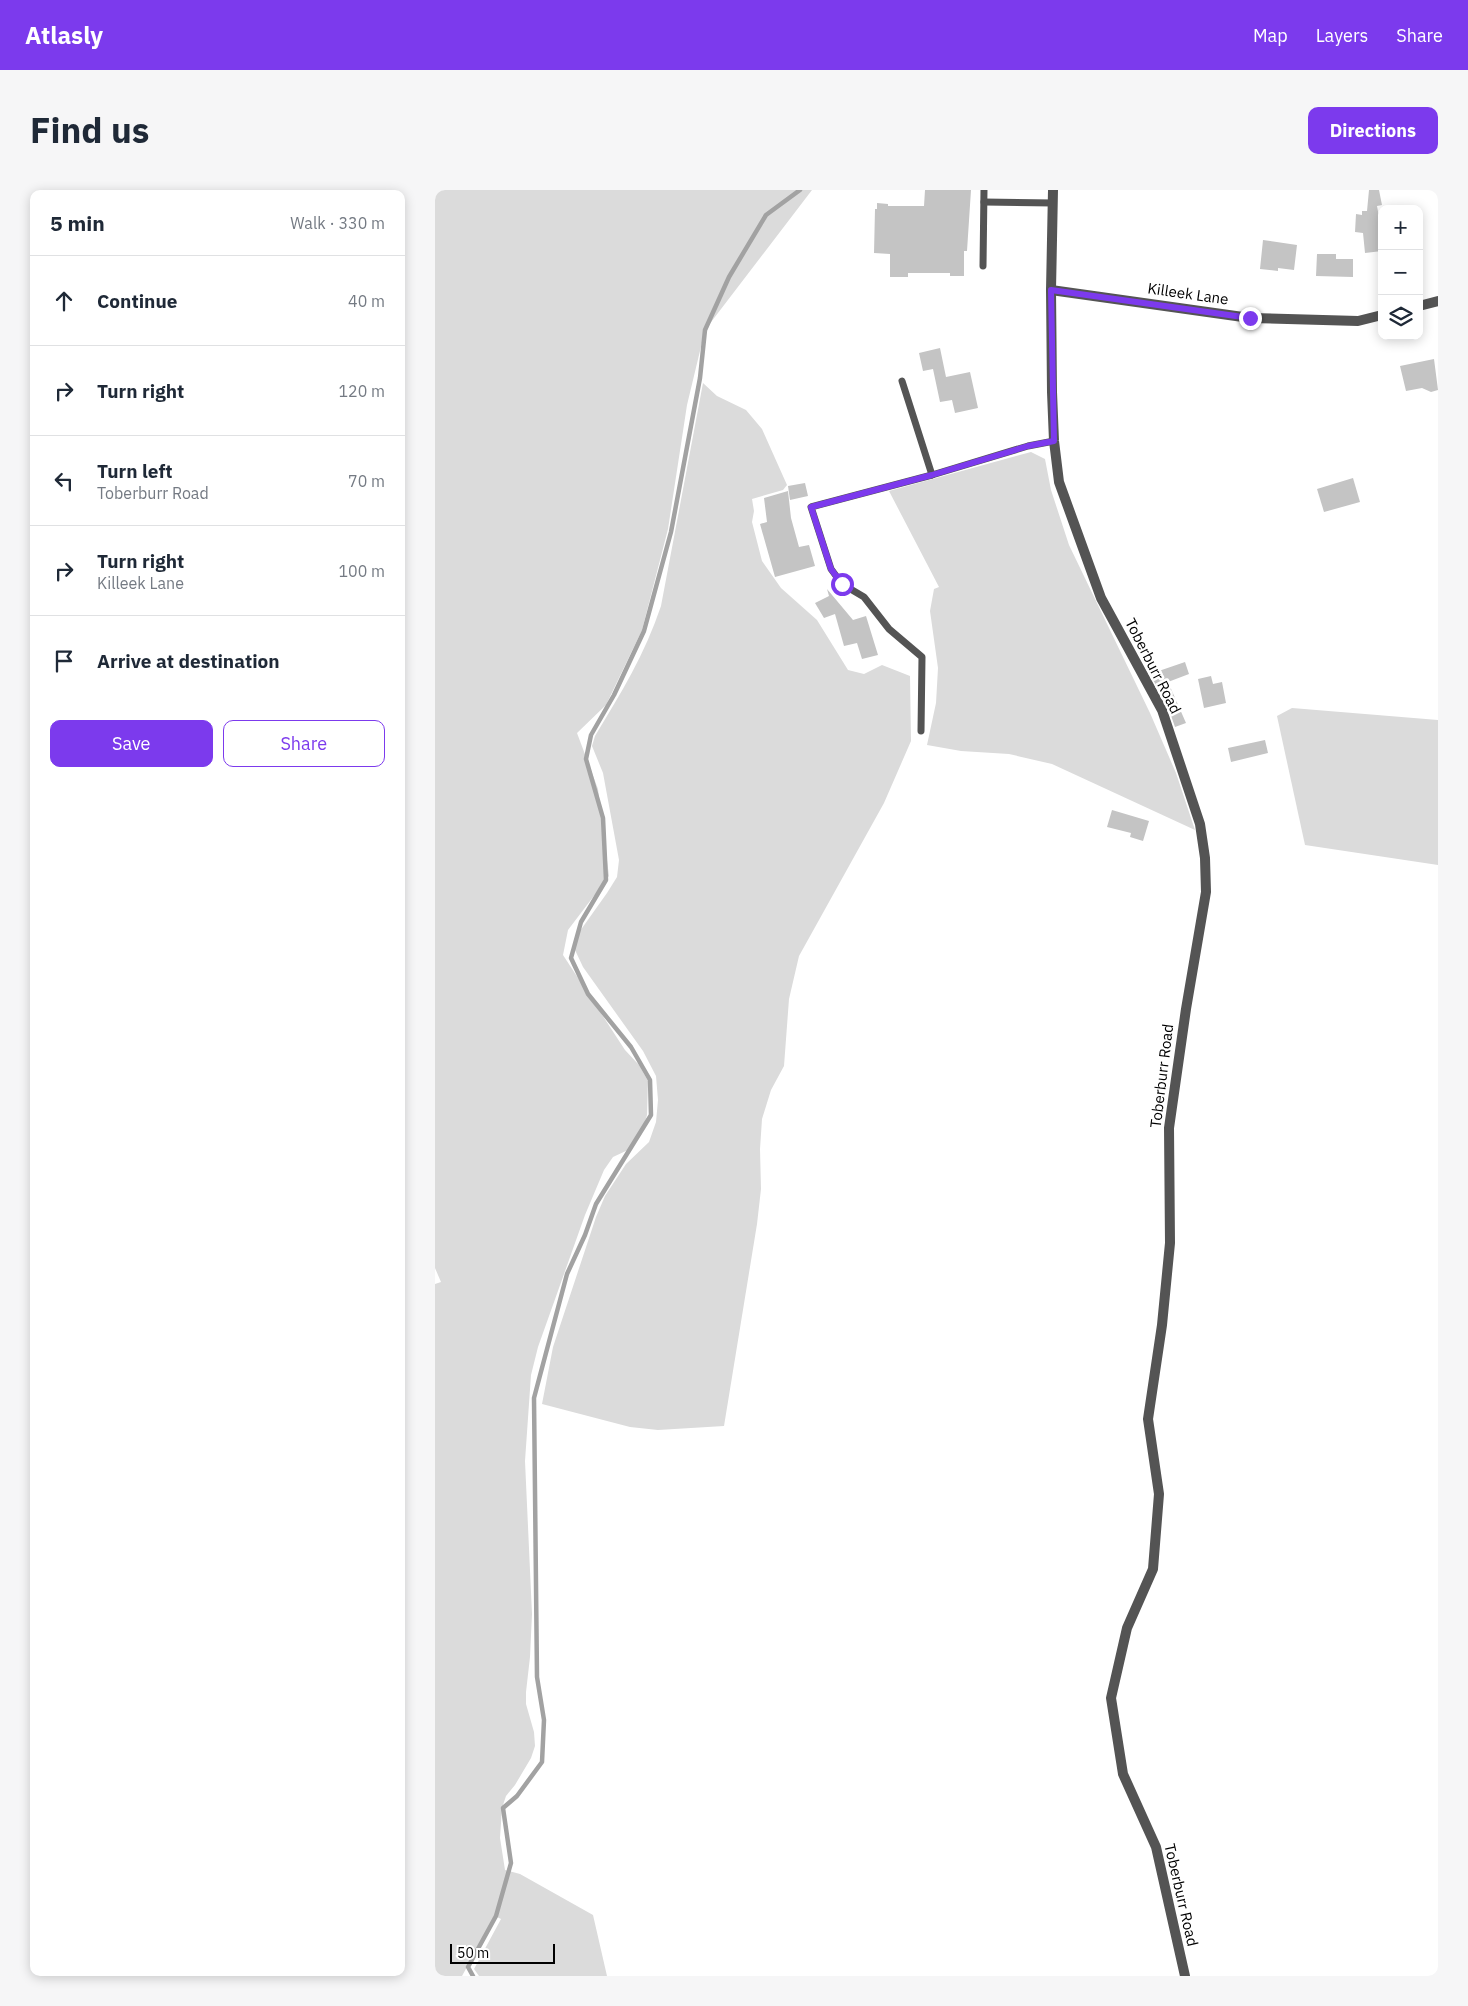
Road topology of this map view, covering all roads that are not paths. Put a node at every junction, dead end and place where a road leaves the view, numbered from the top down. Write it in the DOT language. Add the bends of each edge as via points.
graph roads {
  1 [pos="984,190"];
  2 [pos="1053,190"];
  3 [pos="984,202"];
  4 [pos="1053,203"];
  5 [pos="983,266"];
  6 [pos="1051,290"];
  7 [pos="1438,301"];
  8 [pos="1423,305"];
  9 [pos="1378,316"];
  10 [pos="902,381"];
  11 [pos="1054,441"];
  12 [pos="932,475"];
  13 [pos="921,731"];
  14 [pos="1185,1976"];
  1 -- 3 [label="lane"];
  2 -- 4 [label="street, Toberburr Road"];
  3 -- 4 [label="lane"];
  3 -- 5 [label="lane"];
  4 -- 6 [label="street, Toberburr Road"];
  6 -- 9 [label="street, Killeek Lane" via="1250,318 1358,320"];
  6 -- 11 [label="street, Toberburr Road"];
  7 -- 8 [label="street"];
  10 -- 12 [label="lane"];
  11 -- 12 [label="lane"];
  11 -- 14 [label="street, Toberburr Road" via="1059,482 1101,598 1162,710 1201,824 1205,858 1206,892 1169,1128 1170,1243 1148,1420 1159,1494 1153,1569 1127,1628 1111,1698 1123,1774 1156,1847"];
  12 -- 13 [label="lane" via="811,507 831,569 842,584 864,597 889,629 922,657"];
}
